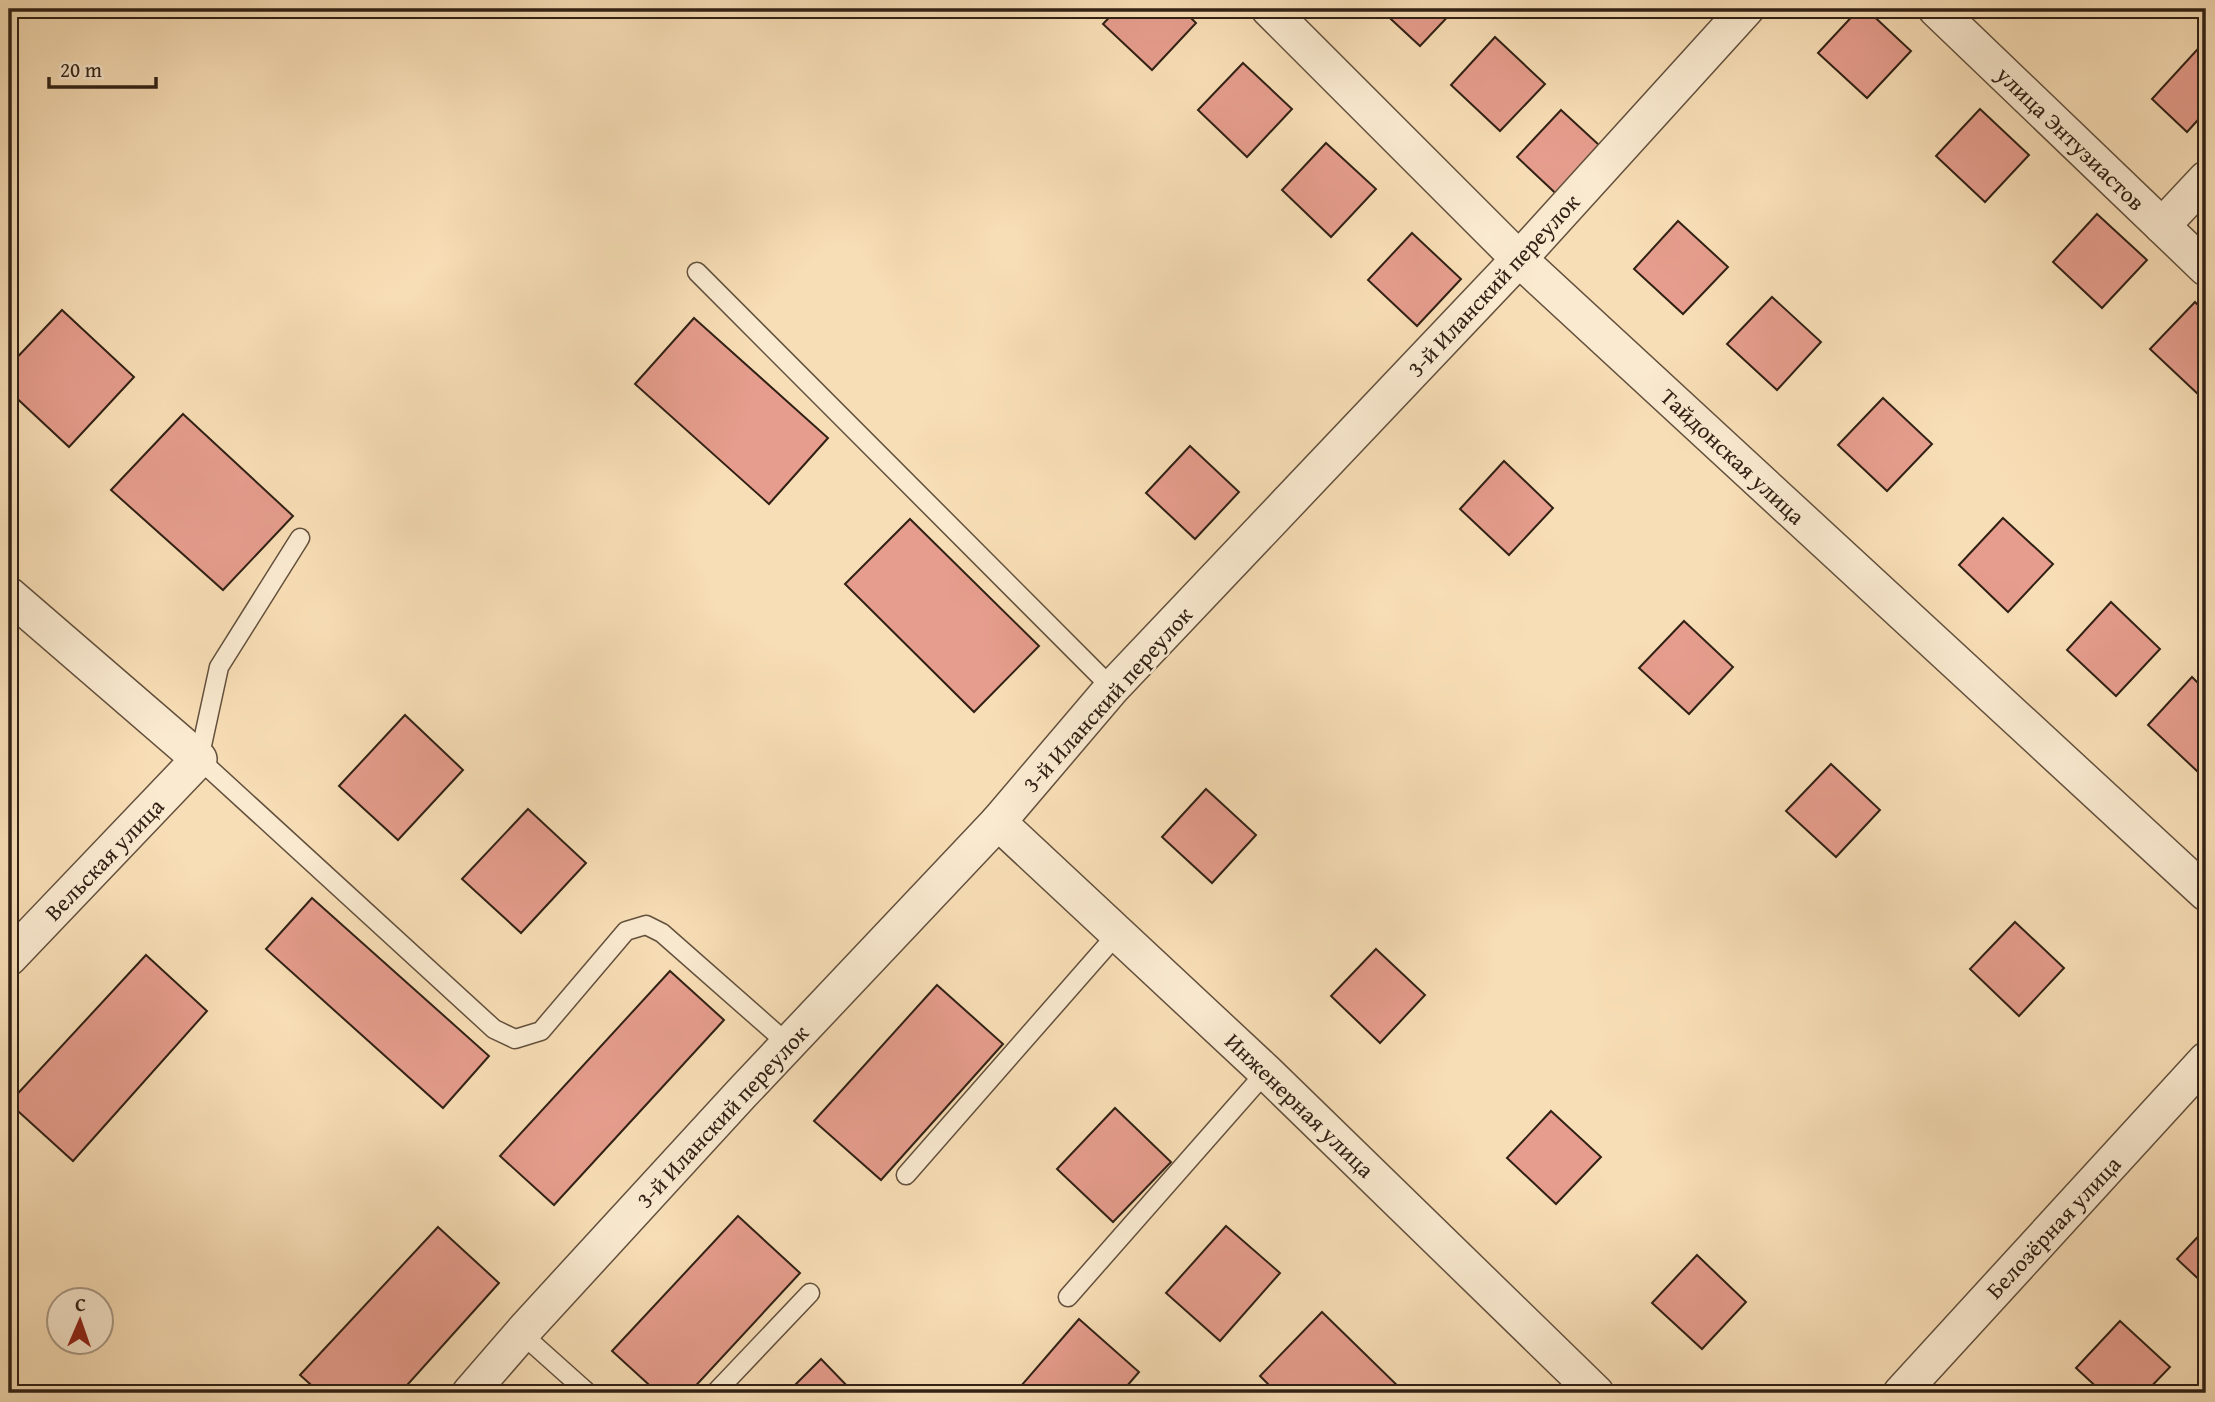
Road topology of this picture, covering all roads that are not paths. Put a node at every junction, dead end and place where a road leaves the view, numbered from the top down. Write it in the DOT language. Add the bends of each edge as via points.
graph roads {
  1 [pos="1269,9"];
  2 [pos="1746,9"];
  3 [pos="1936,9"];
  4 [pos="2206,179"];
  5 [pos="2162,226"];
  6 [pos="1519,259"];
  7 [pos="2206,268"];
  8 [pos="698,272"];
  9 [pos="300,538"];
  10 [pos="9,594"];
  11 [pos="1112,688"];
  12 [pos="200,759"];
  13 [pos="998,822"];
  14 [pos="2206,893"];
  15 [pos="1118,933"];
  16 [pos="9,958"];
  17 [pos="788,1044"];
  18 [pos="2206,1060"];
  19 [pos="1266,1072"];
  20 [pos="906,1175"];
  21 [pos="810,1293"];
  22 [pos="1068,1297"];
  23 [pos="522,1334"];
  24 [pos="470,1393"];
  25 [pos="587,1393"];
  26 [pos="715,1393"];
  27 [pos="1596,1393"];
  28 [pos="1901,1393"];
  1 -- 6 [label="street, Тайдонская улица"];
  2 -- 6 [label="street, 3-й Иланский переулок"];
  3 -- 5 [label="street, улица Энтузиастов"];
  4 -- 5 [label="street"];
  5 -- 7 [label="street, улица Энтузиастов"];
  6 -- 11 [label="street, 3-й Иланский переулок"];
  6 -- 14 [label="street, Тайдонская улица"];
  8 -- 11 [label="lane"];
  9 -- 12 [label="lane" via="219,667"];
  10 -- 12 [label="street"];
  11 -- 13 [label="street, 3-й Иланский переулок"];
  12 -- 16 [label="street, Вельская улица"];
  12 -- 17 [label="lane" via="495,1029 515,1039 541,1031 626,931 646,925 662,933"];
  13 -- 15 [label="street, Инженерная улица"];
  13 -- 17 [label="street, 3-й Иланский переулок"];
  15 -- 19 [label="street, Инженерная улица"];
  15 -- 20 [label="lane"];
  17 -- 23 [label="street, 3-й Иланский переулок"];
  18 -- 28 [label="street, Белозёрная улица"];
  19 -- 22 [label="lane"];
  19 -- 27 [label="street, Инженерная улица"];
  21 -- 26 [label="lane"];
  23 -- 24 [label="street, 3-й Иланский переулок"];
  23 -- 25 [label="lane"];
}
